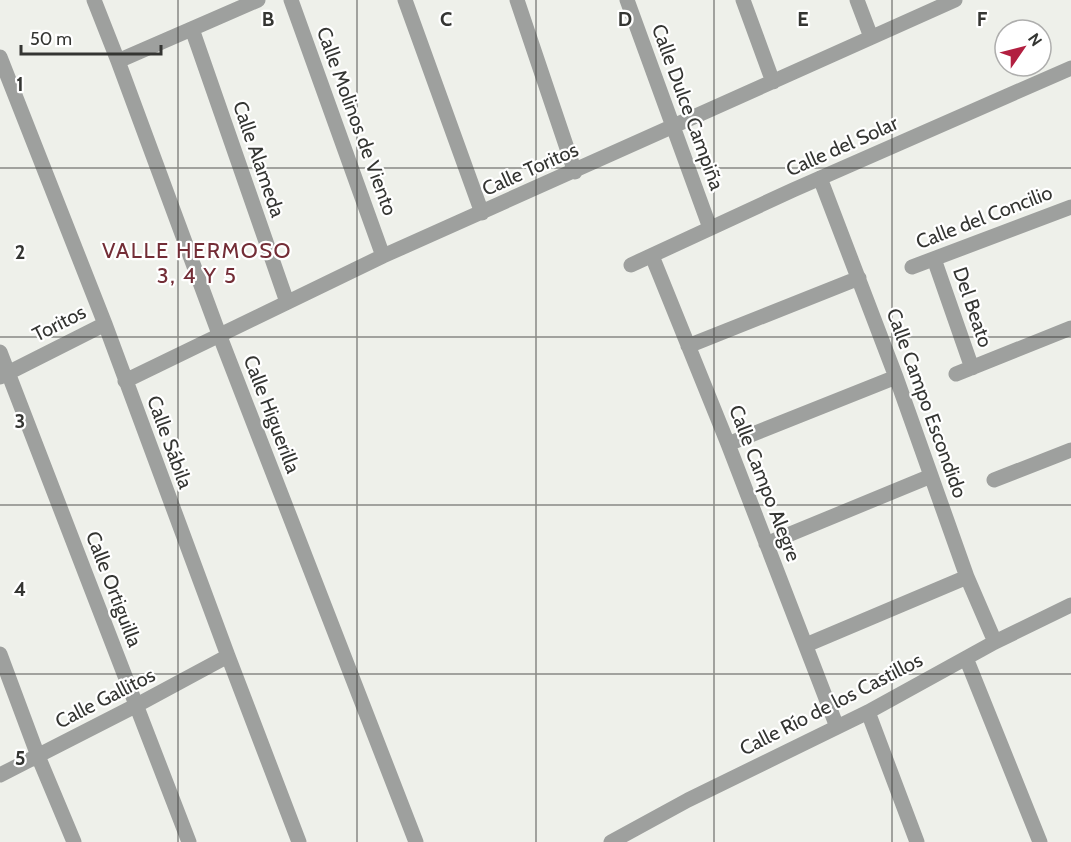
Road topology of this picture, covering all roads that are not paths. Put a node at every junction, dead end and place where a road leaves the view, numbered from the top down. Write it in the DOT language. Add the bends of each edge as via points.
graph roads {
  1 [pos="94,0"];
  2 [pos="258,0"];
  3 [pos="291,0"];
  4 [pos="405,0"];
  5 [pos="517,0"];
  6 [pos="627,0"];
  7 [pos="743,0"];
  8 [pos="857,0"];
  9 [pos="955,0"];
  10 [pos="192,29"];
  11 [pos="871,37"];
  12 [pos="0,57"];
  13 [pos="118,61"];
  14 [pos="1071,68"];
  15 [pos="773,82"];
  16 [pos="672,128"];
  17 [pos="575,172"];
  18 [pos="820,178"];
  19 [pos="1071,207"];
  20 [pos="482,213"];
  21 [pos="710,228"];
  22 [pos="652,255"];
  23 [pos="383,256"];
  24 [pos="934,259"];
  25 [pos="631,265"];
  26 [pos="912,267"];
  27 [pos="859,278"];
  28 [pos="287,302"];
  29 [pos="105,324"];
  30 [pos="1071,328"];
  31 [pos="219,334"];
  32 [pos="688,346"];
  33 [pos="0,352"];
  34 [pos="972,368"];
  35 [pos="956,374"];
  36 [pos="4,375"];
  37 [pos="896,377"];
  38 [pos="125,381"];
  39 [pos="728,444"];
  40 [pos="1071,450"];
  41 [pos="931,476"];
  42 [pos="994,480"];
  43 [pos="766,544"];
  44 [pos="967,577"];
  45 [pos="1071,605"];
  46 [pos="995,642"];
  47 [pos="806,645"];
  48 [pos="0,654"];
  49 [pos="228,656"];
  50 [pos="966,658"];
  51 [pos="137,705"];
  52 [pos="868,712"];
  53 [pos="837,727"];
  54 [pos="38,756"];
  55 [pos="0,774"];
  56 [pos="74,842"];
  57 [pos="189,842"];
  58 [pos="299,842"];
  59 [pos="416,842"];
  60 [pos="611,842"];
  61 [pos="917,842"];
  62 [pos="1040,842"];
  1 -- 13 [label="street, Calle Higuerilla"];
  2 -- 10 [label="street"];
  3 -- 23 [label="street, Calle Molinos de Viento"];
  4 -- 20 [label="street"];
  5 -- 17 [label="street"];
  6 -- 16 [label="street, Calle Dulce Campiña"];
  7 -- 15 [label="street"];
  8 -- 11 [label="street"];
  9 -- 11 [label="street, Calle Toritos"];
  10 -- 13 [label="street"];
  10 -- 28 [label="street, Calle Alameda"];
  11 -- 15 [label="street, Calle Toritos"];
  12 -- 29 [label="street, Calle Sábila"];
  13 -- 31 [label="street, Calle Higuerilla"];
  14 -- 18 [label="street, Calle del Solar"];
  15 -- 16 [label="street, Calle Toritos"];
  16 -- 17 [label="street, Calle Toritos"];
  16 -- 21 [label="street, Calle Dulce Campiña"];
  17 -- 20 [label="street, Calle Toritos"];
  18 -- 21 [label="street, Calle del Solar"];
  18 -- 27 [label="street, Calle Campo Escondido"];
  19 -- 24 [label="street, Calle del Concilio"];
  20 -- 23 [label="street, Calle Toritos"];
  21 -- 22 [label="street, Calle del Solar"];
  22 -- 25 [label="street, Calle del Solar"];
  22 -- 32 [label="street, Calle Campo Alegre"];
  23 -- 28 [label="street, Calle Toritos"];
  24 -- 26 [label="street, Calle del Concilio"];
  24 -- 34 [label="street, Del Beato"];
  27 -- 32 [label="street"];
  27 -- 37 [label="street, Calle Campo Escondido"];
  28 -- 31 [label="street, Calle Toritos"];
  29 -- 36 [label="street, Toritos"];
  29 -- 38 [label="street, Calle Sábila"];
  30 -- 34 [label="street"];
  31 -- 38 [label="street, Calle Toritos"];
  31 -- 59 [label="street, Calle Higuerilla"];
  32 -- 39 [label="street, Calle Campo Alegre"];
  33 -- 36 [label="street, Calle Ortiguilla"];
  34 -- 35 [label="street"];
  36 -- 51 [label="street, Calle Ortiguilla"];
  37 -- 39 [label="street"];
  37 -- 41 [label="street, Calle Campo Escondido"];
  38 -- 49 [label="street, Calle Sábila"];
  39 -- 43 [label="street, Calle Campo Alegre"];
  40 -- 42 [label="street"];
  41 -- 43 [label="street"];
  41 -- 44 [label="street, Calle Campo Escondido"];
  43 -- 47 [label="street, Calle Campo Alegre"];
  44 -- 46 [label="street, Calle Campo Escondido"];
  44 -- 47 [label="street"];
  45 -- 46 [label="street, Calle Río de los Castillos"];
  46 -- 50 [label="street, Calle Río de los Castillos"];
  47 -- 53 [label="street, Calle Campo Alegre"];
  48 -- 54 [label="street"];
  49 -- 51 [label="street, Calle Gallitos"];
  49 -- 58 [label="street, Calle Sábila"];
  50 -- 52 [label="street, Calle Río de los Castillos"];
  50 -- 62 [label="street"];
  51 -- 54 [label="street, Calle Gallitos"];
  51 -- 57 [label="street, Calle Ortiguilla"];
  52 -- 53 [label="street, Calle Río de los Castillos"];
  52 -- 61 [label="street"];
  53 -- 60 [label="street, Calle Río de los Castillos"];
  54 -- 55 [label="street, Calle Gallitos"];
  54 -- 56 [label="street"];
}
